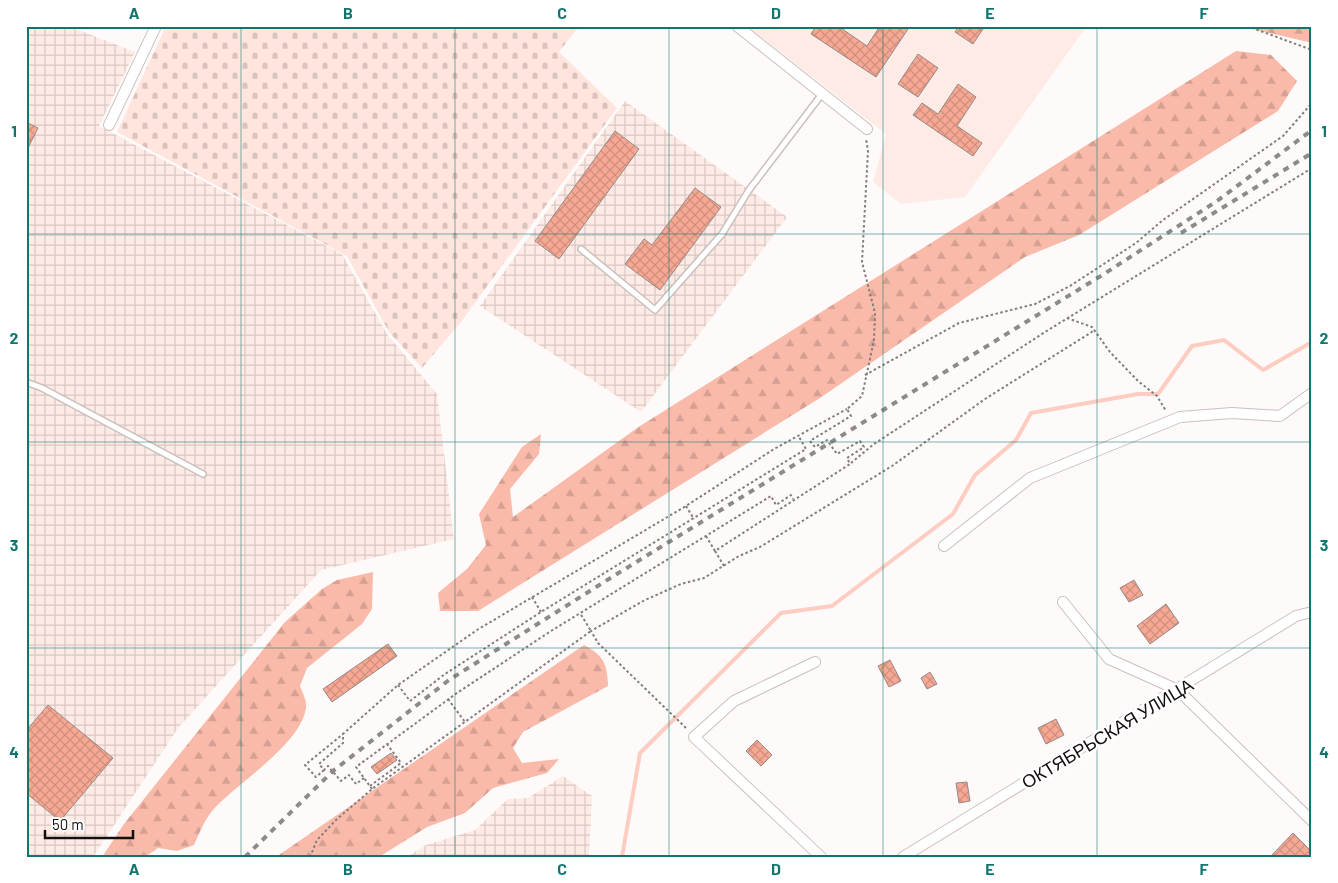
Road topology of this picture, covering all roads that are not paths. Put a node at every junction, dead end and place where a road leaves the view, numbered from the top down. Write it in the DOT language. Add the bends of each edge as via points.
graph roads {
  1 [pos="156,26"];
  2 [pos="736,26"];
  3 [pos="822,94"];
  4 [pos="109,125"];
  5 [pos="867,129"];
  6 [pos="581,249"];
  7 [pos="26,382"];
  8 [pos="1312,393"];
  9 [pos="203,474"];
  10 [pos="944,546"];
  11 [pos="1062,602"];
  12 [pos="1312,612"];
  13 [pos="814,662"];
  14 [pos="1178,690"];
  15 [pos="1312,821"];
  16 [pos="821,857"];
  17 [pos="903,857"];
  1 -- 4 [label="street"];
  2 -- 3 [label="street"];
  3 -- 5 [label="street"];
  3 -- 6 [label="lane" via="750,190 722,234 655,310"];
  7 -- 9 [label="lane"];
  8 -- 10 [label="street" via="1280,416 1232,413 1180,417 1030,478"];
  11 -- 14 [label="street" via="1108,659"];
  12 -- 14 [label="street, ОКТЯБРЬСКАЯ УЛИЦА" via="1296,616"];
  13 -- 16 [label="street" via="734,701 694,737"];
  14 -- 15 [label="street"];
  14 -- 17 [label="street, ОКТЯБРЬСКАЯ УЛИЦА"];
}
